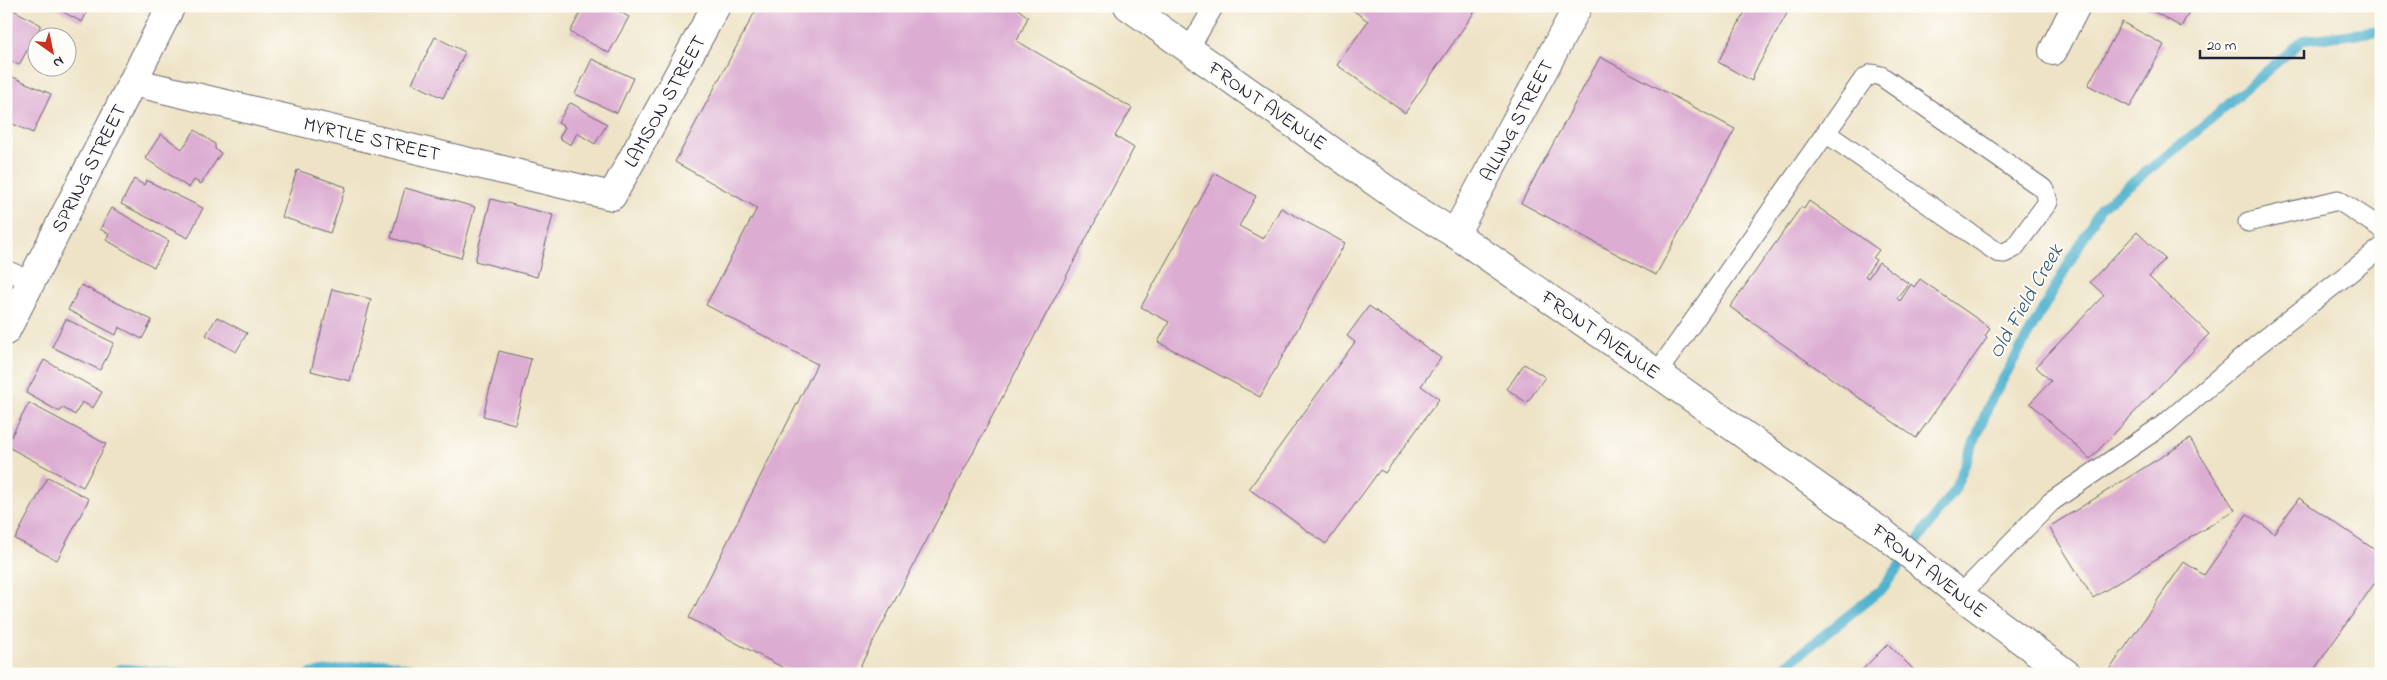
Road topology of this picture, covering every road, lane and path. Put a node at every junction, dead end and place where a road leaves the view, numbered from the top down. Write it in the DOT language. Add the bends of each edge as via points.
graph roads {
  1 [pos="171,6"];
  2 [pos="716,6"];
  3 [pos="1128,6"];
  4 [pos="1214,6"];
  5 [pos="1578,6"];
  6 [pos="2076,6"];
  7 [pos="1189,49"];
  8 [pos="2053,51"];
  9 [pos="133,82"];
  10 [pos="1826,134"];
  11 [pos="612,196"];
  12 [pos="2248,222"];
  13 [pos="2381,228"];
  14 [pos="1455,234"];
  15 [pos="2381,248"];
  16 [pos="6,270"];
  17 [pos="31,281"];
  18 [pos="6,330"];
  19 [pos="1657,373"];
  20 [pos="1960,595"];
  21 [pos="2067,674"];
  1 -- 9 [label="street, SPRING STREET"];
  2 -- 11 [label="street, LAMSON STREET"];
  3 -- 7 [label="street, FRONT AVENUE"];
  4 -- 7 [label="lane"];
  5 -- 14 [label="street, ALLING STREET"];
  6 -- 8 [label="street"];
  7 -- 14 [label="street, FRONT AVENUE" via="1405,203"];
  9 -- 11 [label="street, MYRTLE STREET"];
  9 -- 17 [label="street, SPRING STREET"];
  10 -- 10 [label="lane" via="1864,80 1877,74 2041,187 2048,202 2014,248 1998,252"];
  10 -- 19 [label="lane"];
  12 -- 13 [label="lane" via="2338,200"];
  14 -- 19 [label="street, FRONT AVENUE"];
  15 -- 20 [label="lane" via="2255,347 2166,423 2051,502"];
  16 -- 17 [label="lane"];
  17 -- 18 [label="street, SPRING STREET"];
  19 -- 20 [label="street, FRONT AVENUE" via="1883,533"];
  20 -- 21 [label="street, FRONT AVENUE"];
}
